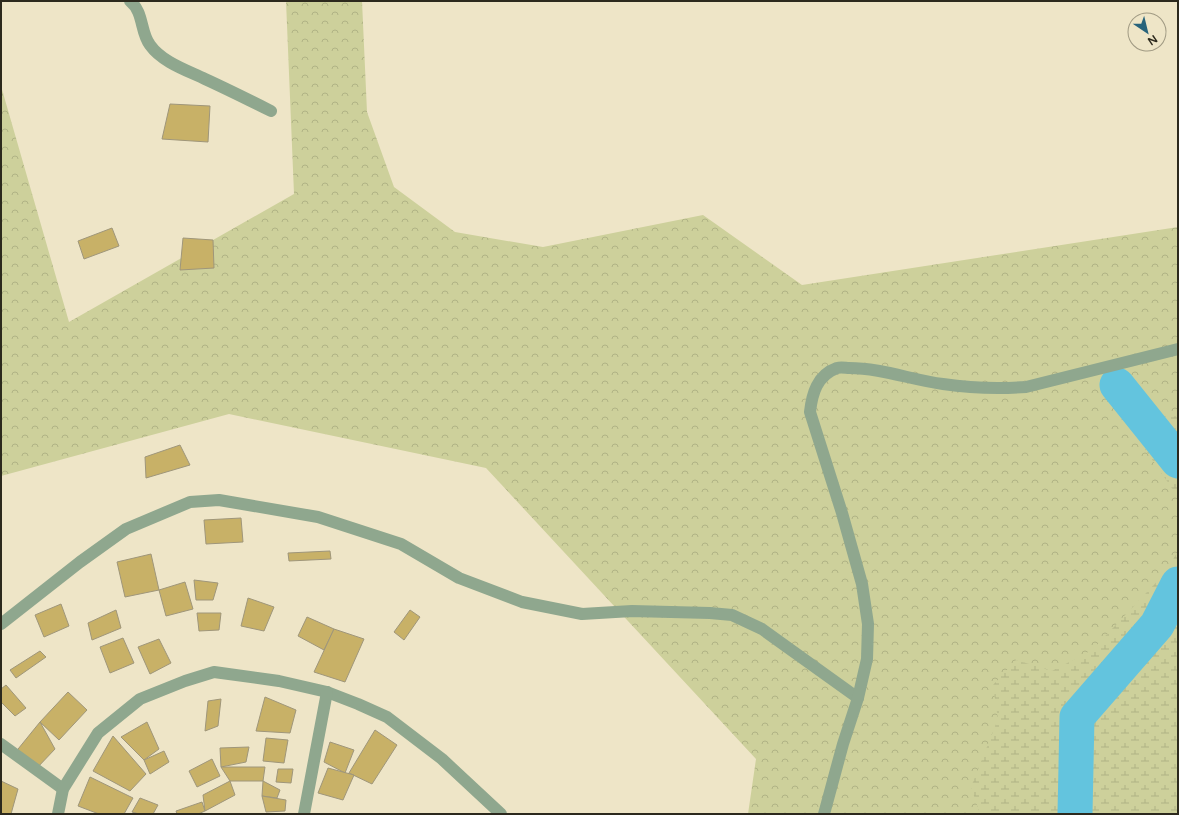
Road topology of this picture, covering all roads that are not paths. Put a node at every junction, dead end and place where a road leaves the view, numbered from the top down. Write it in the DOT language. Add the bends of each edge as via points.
graph roads {
  1 [pos="130,1"];
  2 [pos="271,111"];
  3 [pos="1178,349"];
  4 [pos="1,624"];
  5 [pos="328,692"];
  6 [pos="858,698"];
  7 [pos="1,744"];
  8 [pos="63,789"];
  9 [pos="58,814"];
  10 [pos="304,814"];
  11 [pos="501,814"];
  12 [pos="824,814"];
  1 -- 2 [label="street" via="134,3 140,16 144,35 150,46 165,60"];
  3 -- 6 [label="street" via="1026,387 943,384 857,368 838,368 816,385 810,412 862,584 868,624 867,659"];
  4 -- 6 [label="street" via="126,529 190,502 219,500 318,517 401,544 459,578 522,602 582,614 632,611 732,615 762,629"];
  5 -- 8 [label="street" via="279,681 214,672 186,681 140,699 98,734"];
  5 -- 10 [label="street"];
  5 -- 11 [label="street" via="387,717 442,759"];
  6 -- 12 [label="street"];
  7 -- 8 [label="street"];
  8 -- 9 [label="street"];
}
